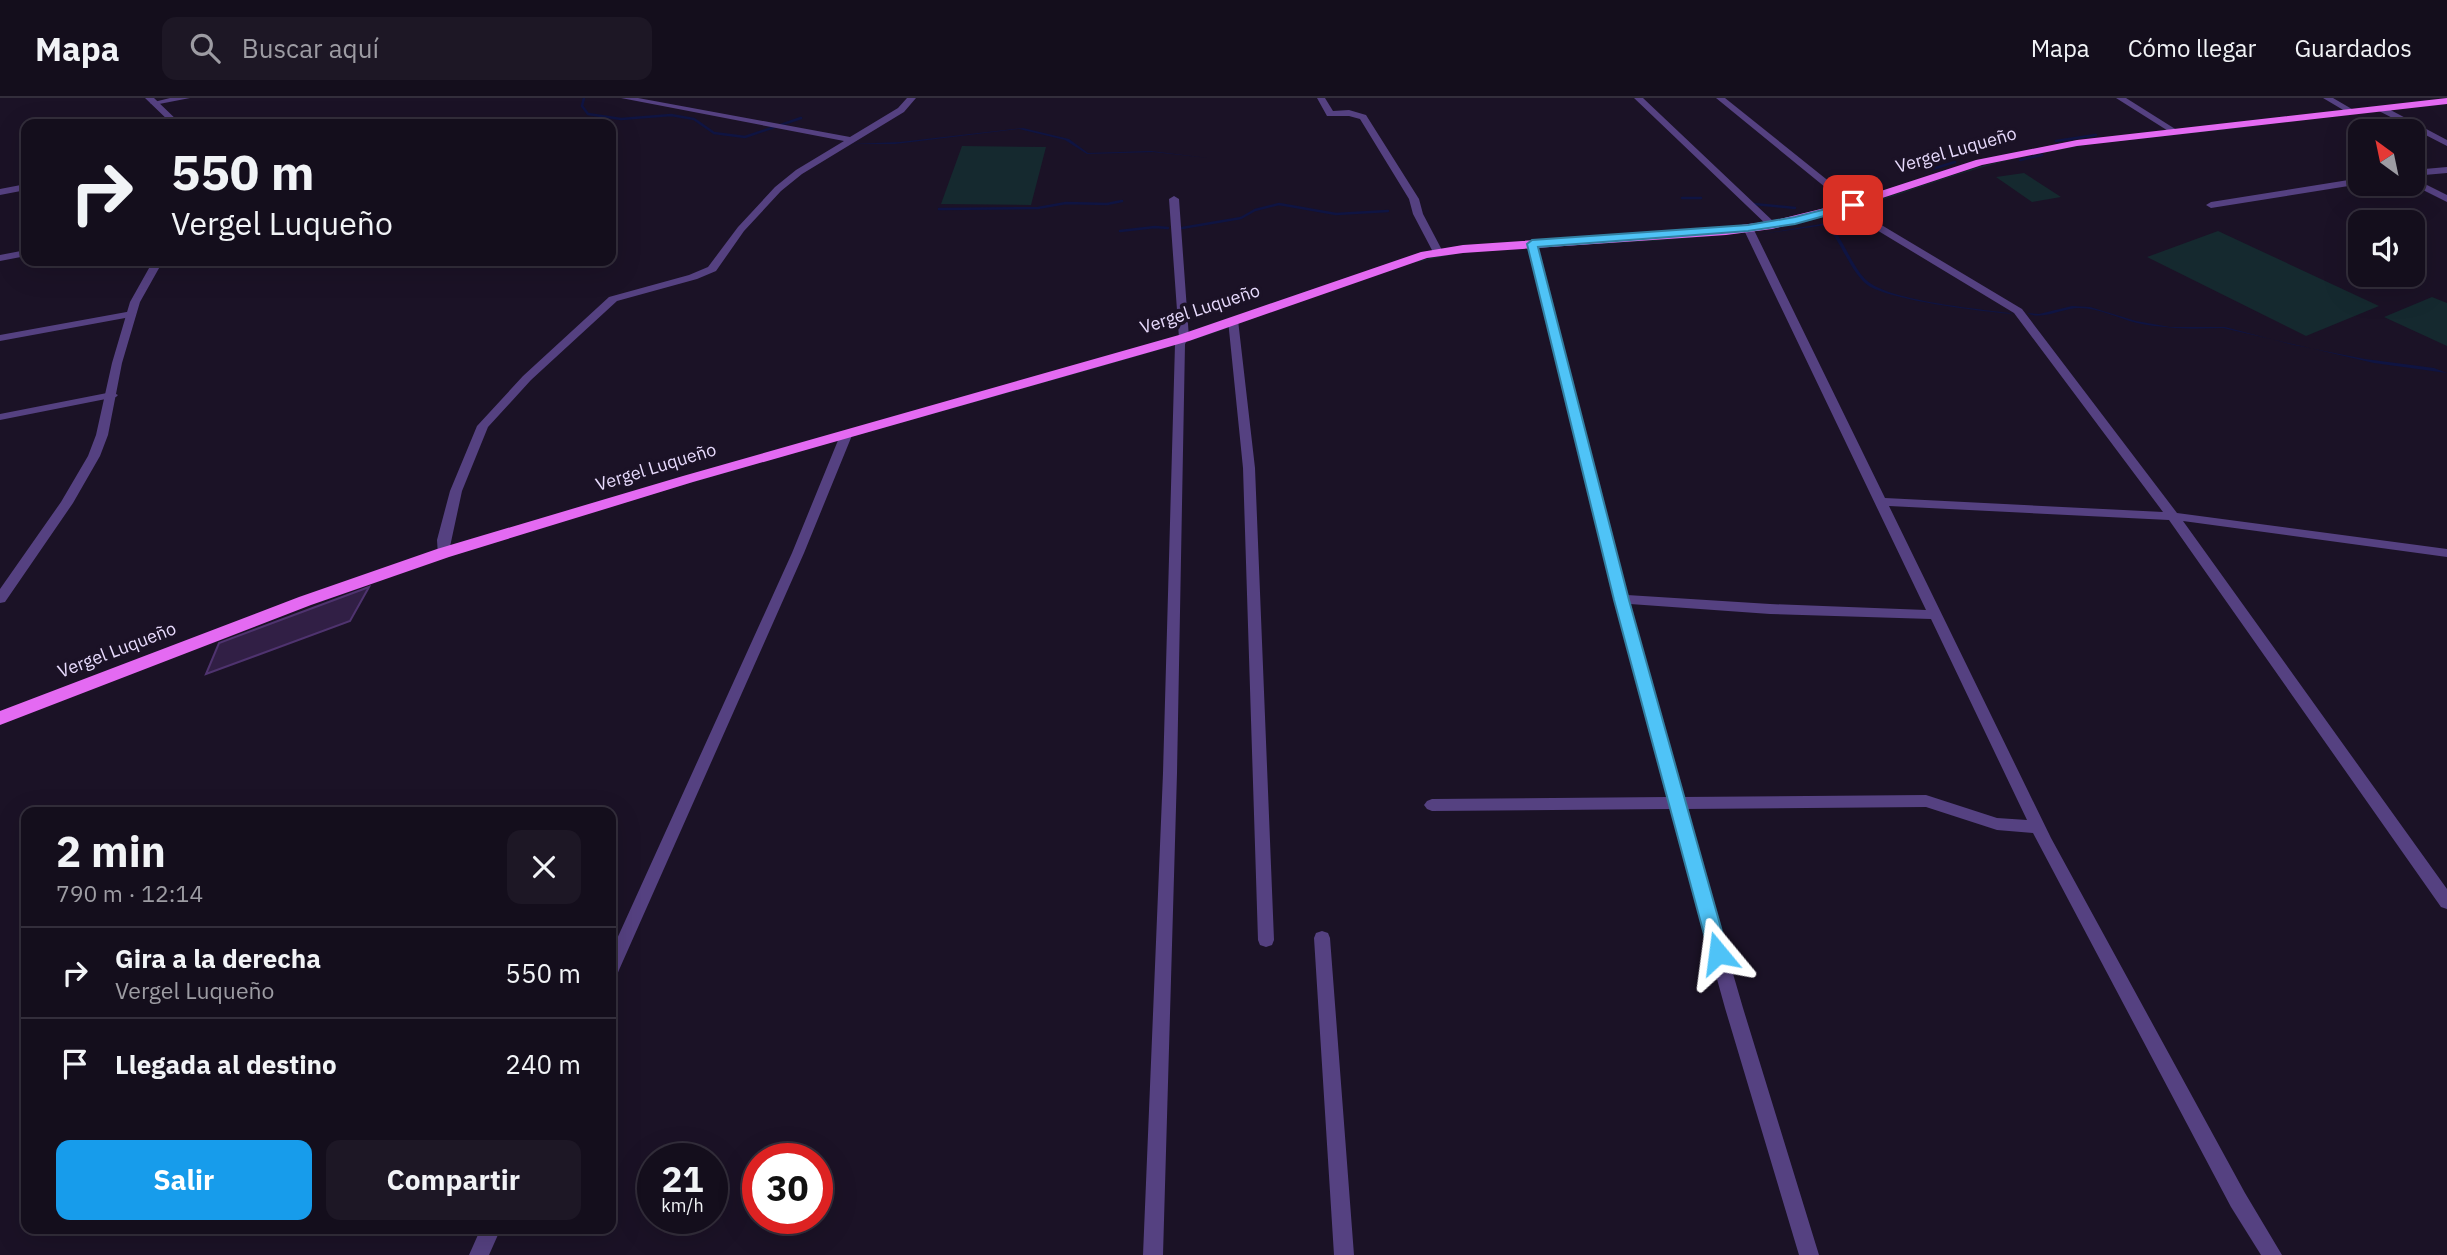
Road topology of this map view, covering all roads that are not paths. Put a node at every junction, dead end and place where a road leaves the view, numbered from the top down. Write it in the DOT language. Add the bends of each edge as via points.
graph roads {
  1 [pos="186,98"];
  2 [pos="625,98"];
  3 [pos="912,98"];
  4 [pos="1321,98"];
  5 [pos="1638,98"];
  6 [pos="1720,98"];
  7 [pos="2120,98"];
  8 [pos="2327,98"];
  9 [pos="151,100"];
  10 [pos="2447,101"];
  11 [pos="2380,108"];
  12 [pos="2353,111"];
  13 [pos="172,119"];
  14 [pos="2171,129"];
  15 [pos="851,140"];
  16 [pos="2447,143"];
  17 [pos="2447,170"];
  18 [pos="2426,172"];
  19 [pos="2348,183"];
  20 [pos="21,188"];
  21 [pos="2426,188"];
  22 [pos="0,192"];
  23 [pos="1174,199"];
  24 [pos="2447,199"];
  25 [pos="2211,205"];
  26 [pos="1849,206"];
  27 [pos="1772,225"];
  28 [pos="1748,228"];
  29 [pos="1532,244"];
  30 [pos="1438,253"];
  31 [pos="21,254"];
  32 [pos="0,258"];
  33 [pos="155,266"];
  34 [pos="132,314"];
  35 [pos="1233,320"];
  36 [pos="0,338"];
  37 [pos="1184,338"];
  38 [pos="112,395"];
  39 [pos="0,417"];
  40 [pos="847,433"];
  41 [pos="1881,502"];
  42 [pos="2173,516"];
  43 [pos="443,553"];
  44 [pos="2447,553"];
  45 [pos="0,599"];
  46 [pos="1621,600"];
  47 [pos="1936,615"];
  48 [pos="0,718"];
  49 [pos="1676,803"];
  50 [pos="1432,806"];
  51 [pos="2038,827"];
  52 [pos="2447,902"];
  53 [pos="1322,938"];
  54 [pos="1266,940"];
  55 [pos="616,959"];
  56 [pos="488,1234"];
  57 [pos="479,1255"];
  58 [pos="1153,1255"];
  59 [pos="1344,1255"];
  60 [pos="1809,1255"];
  61 [pos="2272,1255"];
  1 -- 9 [label="street"];
  2 -- 15 [label="street"];
  3 -- 15 [label="street" via="901,110"];
  4 -- 30 [label="street" via="1330,114 1363,117 1415,199"];
  5 -- 27 [label="street"];
  6 -- 26 [label="street"];
  7 -- 14 [label="street"];
  8 -- 12 [label="street"];
  9 -- 13 [label="street"];
  10 -- 11 [label="main road, Vergel Luqueño"];
  11 -- 12 [label="main road, Vergel Luqueño"];
  11 -- 16 [label="street"];
  12 -- 14 [label="main road, Vergel Luqueño"];
  14 -- 26 [label="main road, Vergel Luqueño" via="2027,151"];
  15 -- 43 [label="street" via="778,189 712,269 613,299 503,402 483,426 470,453"];
  17 -- 18 [label="street"];
  19 -- 25 [label="street"];
  20 -- 22 [label="street"];
  21 -- 24 [label="street"];
  23 -- 37 [label="street"];
  26 -- 27 [label="main road, Vergel Luqueño"];
  26 -- 42 [label="street" via="2018,311"];
  27 -- 28 [label="main road, Vergel Luqueño"];
  28 -- 29 [label="main road, Vergel Luqueño"];
  28 -- 41 [label="street"];
  29 -- 30 [label="main road, Vergel Luqueño"];
  29 -- 46 [label="street"];
  30 -- 35 [label="main road, Vergel Luqueño"];
  31 -- 32 [label="street"];
  33 -- 34 [label="street"];
  34 -- 36 [label="street"];
  34 -- 38 [label="street"];
  35 -- 37 [label="main road, Vergel Luqueño"];
  35 -- 54 [label="street" via="1249,468"];
  37 -- 40 [label="main road, Vergel Luqueño"];
  37 -- 58 [label="street" via="1180,344"];
  38 -- 39 [label="street"];
  38 -- 45 [label="street" via="94,456"];
  40 -- 43 [label="main road, Vergel Luqueño"];
  40 -- 55 [label="street"];
  41 -- 42 [label="street"];
  41 -- 47 [label="street"];
  42 -- 44 [label="street"];
  42 -- 52 [label="street"];
  43 -- 48 [label="main road, Vergel Luqueño" via="292,605"];
  46 -- 47 [label="street"];
  46 -- 49 [label="street"];
  47 -- 51 [label="street"];
  49 -- 50 [label="street"];
  49 -- 51 [label="street" via="1926,801 1997,824"];
  49 -- 60 [label="street"];
  51 -- 61 [label="street"];
  53 -- 59 [label="street"];
  56 -- 57 [label="street"];
}
